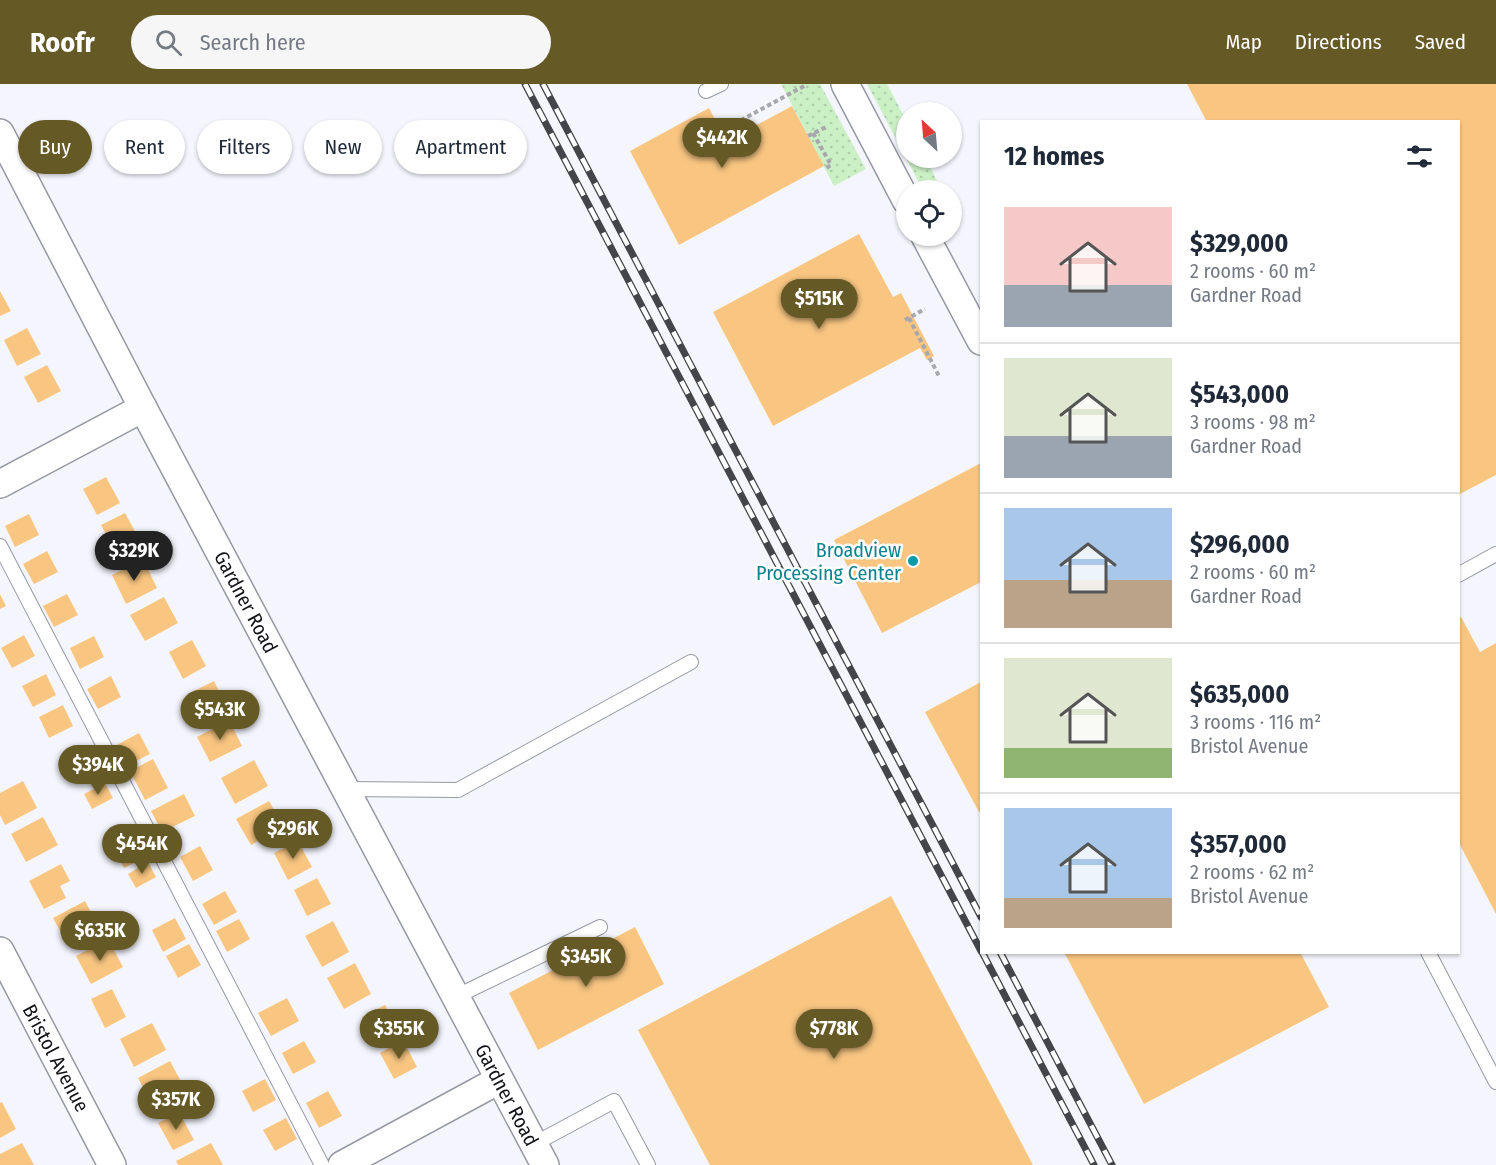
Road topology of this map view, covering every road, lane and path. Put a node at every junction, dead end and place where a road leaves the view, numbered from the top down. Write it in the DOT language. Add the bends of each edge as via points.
graph roads {
  1 [pos="721,84"];
  2 [pos="845,84"];
  3 [pos="806,85"];
  4 [pos="706,91"];
  5 [pos="828,126"];
  6 [pos="721,130"];
  7 [pos="0,133"];
  8 [pos="813,133"];
  9 [pos="808,136"];
  10 [pos="825,169"];
  11 [pos="896,181"];
  12 [pos="930,246"];
  13 [pos="925,309"];
  14 [pos="980,339"];
  15 [pos="940,378"];
  16 [pos="142,408"];
  17 [pos="0,484"];
  18 [pos="0,546"];
  19 [pos="1496,554"];
  20 [pos="1460,574"];
  21 [pos="691,662"];
  22 [pos="345,789"];
  23 [pos="600,927"];
  24 [pos="0,951"];
  25 [pos="1429,954"];
  26 [pos="455,997"];
  27 [pos="499,1080"];
  28 [pos="1496,1082"];
  29 [pos="539,1155"];
  30 [pos="112,1165"];
  31 [pos="322,1165"];
  32 [pos="342,1165"];
  33 [pos="648,1165"];
  1 -- 4 [label="lane"];
  2 -- 11 [label="street"];
  3 -- 6 [label="path"];
  5 -- 8 [label="path"];
  7 -- 16 [label="street, Gardner Road"];
  8 -- 9 [label="path"];
  8 -- 10 [label="path" via="831,165"];
  12 -- 14 [label="street"];
  13 -- 15 [label="path" via="907,319"];
  16 -- 17 [label="street"];
  16 -- 22 [label="street, Gardner Road"];
  18 -- 31 [label="lane"];
  19 -- 20 [label="lane"];
  21 -- 22 [label="lane" via="458,790"];
  22 -- 26 [label="street, Gardner Road"];
  23 -- 26 [label="lane"];
  24 -- 30 [label="street, Bristol Avenue"];
  25 -- 28 [label="lane"];
  26 -- 27 [label="street, Gardner Road"];
  27 -- 29 [label="street, Gardner Road"];
  27 -- 32 [label="street"];
  29 -- 33 [label="lane" via="614,1101"];
}
